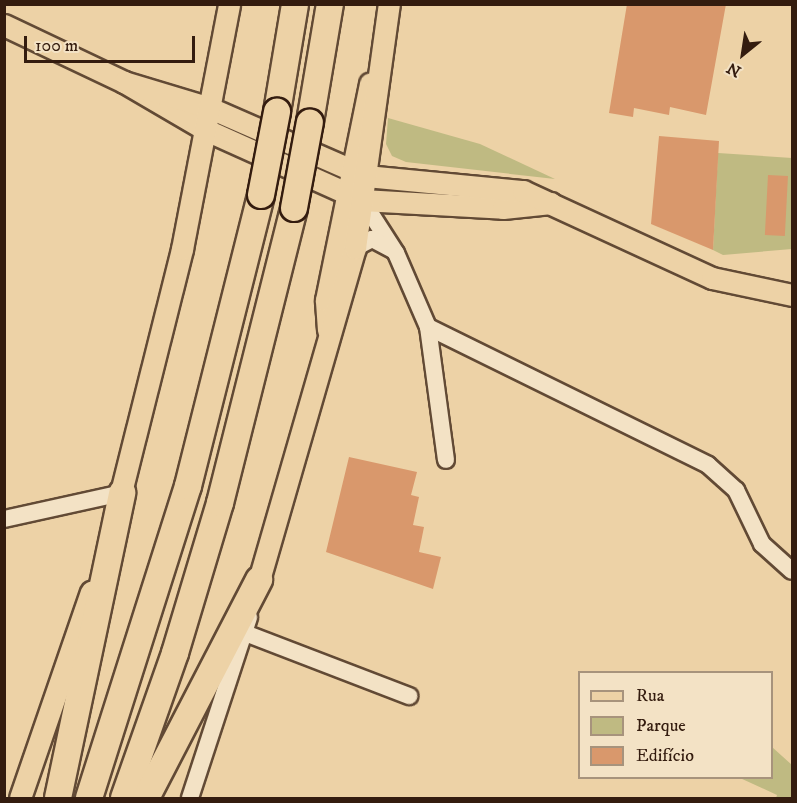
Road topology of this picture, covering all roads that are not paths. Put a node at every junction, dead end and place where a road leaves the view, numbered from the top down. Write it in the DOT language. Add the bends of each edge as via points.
graph roads {
  1 [pos="229,4"];
  2 [pos="295,4"];
  3 [pos="330,4"];
  4 [pos="388,11"];
  5 [pos="4,25"];
  6 [pos="219,64"];
  7 [pos="124,82"];
  8 [pos="171,96"];
  9 [pos="210,108"];
  10 [pos="206,130"];
  11 [pos="358,174"];
  12 [pos="354,197"];
  13 [pos="551,203"];
  14 [pos="355,248"];
  15 [pos="396,253"];
  16 [pos="792,295"];
  17 [pos="428,327"];
  18 [pos="328,333"];
  19 [pos="446,460"];
  20 [pos="122,493"];
  21 [pos="4,519"];
  22 [pos="792,571"];
  23 [pos="259,580"];
  24 [pos="245,633"];
  25 [pos="409,696"];
  26 [pos="20,798"];
  27 [pos="58,798"];
  28 [pos="89,798"];
  29 [pos="123,798"];
  30 [pos="146,798"];
  31 [pos="190,798"];
  1 -- 6 [label="main road"];
  2 -- 28 [label="highway, bridge" via="261,195 188,486"];
  3 -- 29 [label="highway, bridge" via="294,208 217,514 175,652"];
  4 -- 11 [label="main road"];
  5 -- 7 [label="main road"];
  6 -- 8 [label="main road" via="197,90"];
  6 -- 9 [label="main road"];
  7 -- 8 [label="main road"];
  7 -- 10 [label="main road"];
  8 -- 9 [label="main road"];
  9 -- 10 [label="main road"];
  9 -- 11 [label="main road"];
  10 -- 12 [label="main road"];
  10 -- 20 [label="main road" via="174,287"];
  11 -- 12 [label="main road"];
  11 -- 13 [label="main road" via="506,187"];
  12 -- 13 [label="main road" via="503,208"];
  12 -- 14 [label="main road"];
  12 -- 15 [label="street"];
  12 -- 18 [label="main road" via="326,300"];
  13 -- 16 [label="main road" via="712,278"];
  14 -- 15 [label="street" via="372,239"];
  14 -- 18 [label="main road"];
  15 -- 17 [label="street"];
  17 -- 19 [label="street"];
  17 -- 22 [label="street" via="708,465 736,490 762,544"];
  18 -- 23 [label="main road" via="296,462"];
  20 -- 21 [label="street"];
  20 -- 26 [label="main road"];
  20 -- 27 [label="highway"];
  23 -- 24 [label="street"];
  23 -- 30 [label="highway"];
  24 -- 25 [label="street"];
  24 -- 31 [label="street"];
}
